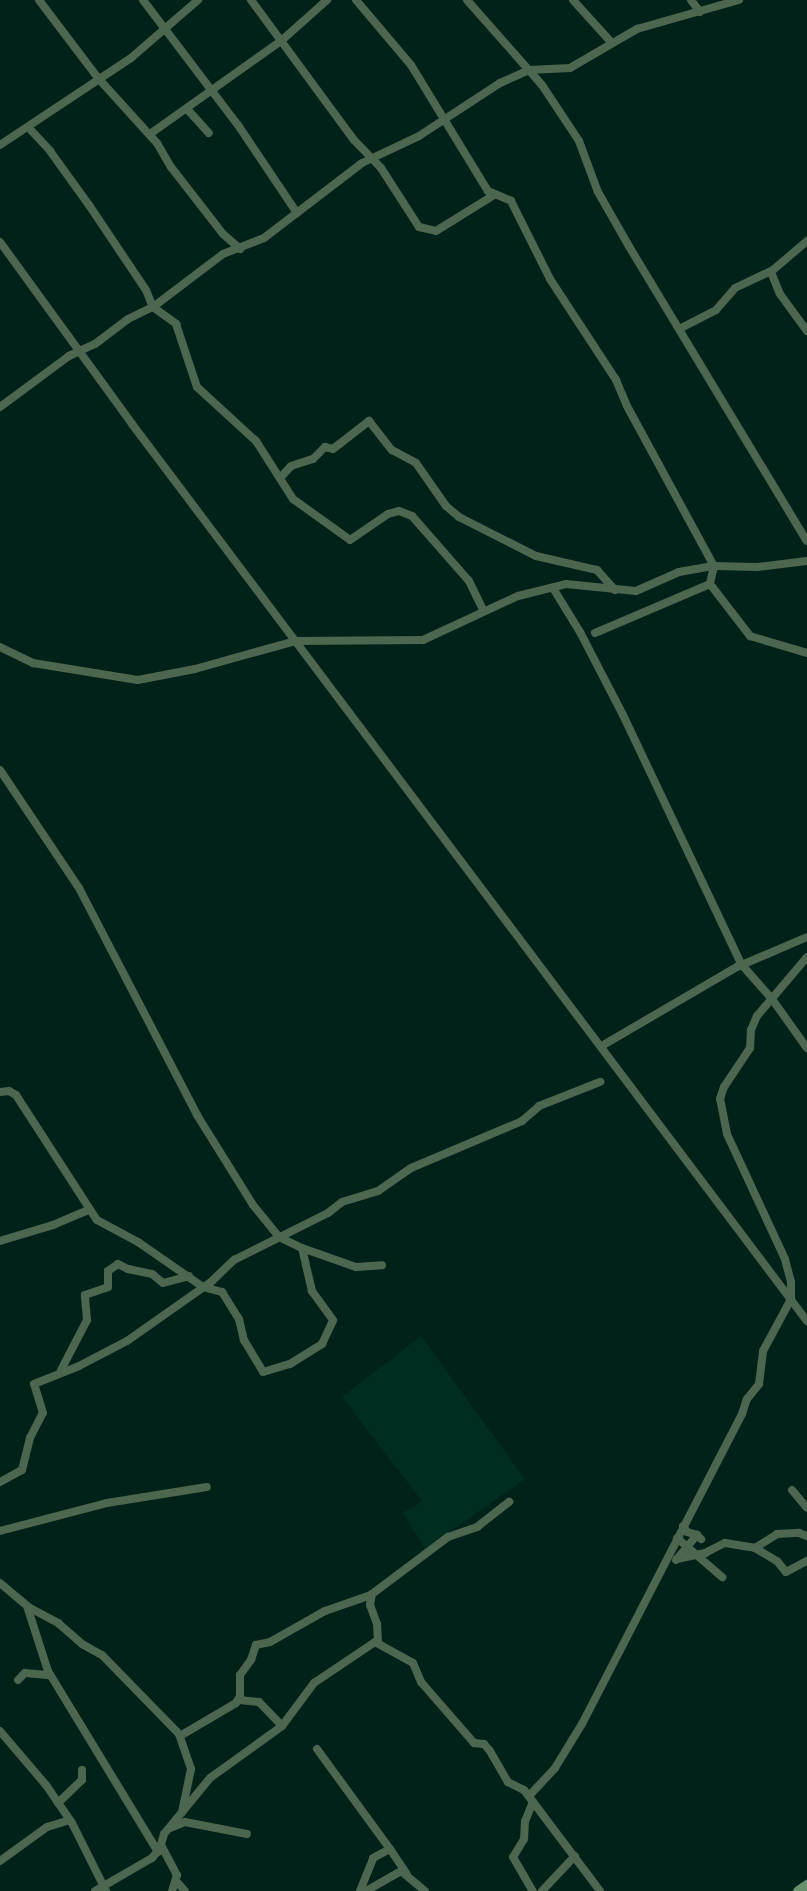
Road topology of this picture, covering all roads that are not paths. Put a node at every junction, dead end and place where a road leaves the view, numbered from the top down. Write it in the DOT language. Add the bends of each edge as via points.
graph roads {
  1 [pos="39,0"];
  2 [pos="143,0"];
  3 [pos="198,0"];
  4 [pos="251,0"];
  5 [pos="327,0"];
  6 [pos="356,0"];
  7 [pos="467,0"];
  8 [pos="573,0"];
  9 [pos="691,0"];
  10 [pos="739,0"];
  11 [pos="700,12"];
  12 [pos="168,28"];
  13 [pos="281,41"];
  14 [pos="611,42"];
  15 [pos="529,70"];
  16 [pos="98,78"];
  17 [pos="213,91"];
  18 [pos="188,110"];
  19 [pos="444,119"];
  20 [pos="28,127"];
  21 [pos="209,133"];
  22 [pos="150,134"];
  23 [pos="0,145"];
  24 [pos="371,159"];
  25 [pos="494,195"];
  26 [pos="297,213"];
  27 [pos="807,241"];
  28 [pos="0,242"];
  29 [pos="240,249"];
  30 [pos="771,272"];
  31 [pos="153,307"];
  32 [pos="681,328"];
  33 [pos="807,332"];
  34 [pos="80,352"];
  35 [pos="0,406"];
  36 [pos="280,478"];
  37 [pos="807,541"];
  38 [pos="807,561"];
  39 [pos="714,566"];
  40 [pos="710,584"];
  41 [pos="553,588"];
  42 [pos="616,590"];
  43 [pos="483,610"];
  44 [pos="595,633"];
  45 [pos="295,641"];
  46 [pos="0,647"];
  47 [pos="807,653"];
  48 [pos="0,770"];
  49 [pos="807,937"];
  50 [pos="807,957"];
  51 [pos="741,963"];
  52 [pos="772,999"];
  53 [pos="605,1044"];
  54 [pos="807,1048"];
  55 [pos="600,1082"];
  56 [pos="0,1092"];
  57 [pos="88,1210"];
  58 [pos="280,1237"];
  59 [pos="0,1241"];
  60 [pos="302,1248"];
  61 [pos="382,1265"];
  62 [pos="189,1276"];
  63 [pos="203,1287"];
  64 [pos="791,1299"];
  65 [pos="807,1321"];
  66 [pos="61,1370"];
  67 [pos="0,1482"];
  68 [pos="207,1487"];
  69 [pos="792,1490"];
  70 [pos="509,1502"];
  71 [pos="807,1508"];
  72 [pos="683,1526"];
  73 [pos="0,1531"];
  74 [pos="807,1536"];
  75 [pos="677,1538"];
  76 [pos="688,1546"];
  77 [pos="755,1548"];
  78 [pos="698,1553"];
  79 [pos="677,1559"];
  80 [pos="807,1561"];
  81 [pos="665,1566"];
  82 [pos="722,1577"];
  83 [pos="0,1583"];
  84 [pos="371,1595"];
  85 [pos="28,1606"];
  86 [pos="378,1642"];
  87 [pos="50,1675"];
  88 [pos="18,1680"];
  89 [pos="239,1700"];
  90 [pos="282,1726"];
  91 [pos="0,1730"];
  92 [pos="180,1736"];
  93 [pos="318,1749"];
  94 [pos="82,1770"];
  95 [pos="531,1800"];
  96 [pos="58,1803"];
  97 [pos="182,1812"];
  98 [pos="70,1820"];
  99 [pos="168,1828"];
  100 [pos="247,1834"];
  101 [pos="159,1848"];
  102 [pos="390,1849"];
  103 [pos="575,1856"];
  104 [pos="0,1861"];
  105 [pos="407,1874"];
  106 [pos="176,1881"];
  107 [pos="807,1885"];
  108 [pos="105,1888"];
  109 [pos="95,1891"];
  110 [pos="172,1891"];
  111 [pos="185,1891"];
  112 [pos="360,1891"];
  113 [pos="366,1891"];
  114 [pos="425,1891"];
  115 [pos="533,1891"];
  116 [pos="542,1891"];
  117 [pos="600,1891"];
  118 [pos="798,1891"];
  1 -- 16 [label="street"];
  2 -- 12 [label="street"];
  3 -- 12 [label="street"];
  4 -- 13 [label="street"];
  5 -- 13 [label="street"];
  6 -- 19 [label="street" via="411,65"];
  7 -- 15 [label="street" via="490,31"];
  8 -- 14 [label="street"];
  9 -- 11 [label="street"];
  10 -- 11 [label="street"];
  11 -- 14 [label="street" via="650,24"];
  12 -- 16 [label="street" via="131,58"];
  12 -- 17 [label="street"];
  13 -- 17 [label="street"];
  13 -- 24 [label="street"];
  14 -- 15 [label="street" via="570,68"];
  15 -- 19 [label="street" via="486,91"];
  15 -- 32 [label="street" via="578,141 598,192"];
  16 -- 20 [label="street"];
  16 -- 22 [label="street"];
  17 -- 18 [label="street"];
  17 -- 26 [label="street"];
  18 -- 21 [label="street"];
  18 -- 22 [label="street"];
  19 -- 24 [label="street" via="419,136"];
  19 -- 25 [label="street" via="486,188"];
  20 -- 23 [label="street"];
  20 -- 31 [label="street" via="50,151 89,205 146,290"];
  22 -- 29 [label="street" via="223,234"];
  24 -- 25 [label="street" via="381,168 417,225 425,231 436,231"];
  24 -- 26 [label="street" via="358,165"];
  25 -- 39 [label="street" via="511,201 550,279 616,380"];
  26 -- 29 [label="street" via="264,238"];
  27 -- 30 [label="street"];
  28 -- 34 [label="street"];
  29 -- 31 [label="street" via="223,254"];
  30 -- 32 [label="street" via="736,288 716,310"];
  30 -- 33 [label="street" via="780,294"];
  31 -- 34 [label="street" via="128,319"];
  31 -- 36 [label="street" via="176,324 197,387 249,434"];
  32 -- 37 [label="street" via="738,430"];
  34 -- 35 [label="street" via="34,380"];
  34 -- 45 [label="street"];
  36 -- 42 [label="street" via="291,466 313,459 325,447 333,449 369,421 392,450 419,466 446,506 459,517 536,556 597,570"];
  36 -- 43 [label="street" via="297,503 350,540 388,514 399,511 412,516 469,580"];
  38 -- 39 [label="street" via="757,567"];
  39 -- 40 [label="street"];
  39 -- 42 [label="street" via="670,574 636,591"];
  40 -- 44 [label="street"];
  40 -- 47 [label="street" via="750,636"];
  41 -- 42 [label="street" via="581,584"];
  41 -- 43 [label="street"];
  41 -- 51 [label="street" via="623,715"];
  43 -- 45 [label="street" via="423,640"];
  45 -- 46 [label="street" via="195,669 138,680 33,663"];
  45 -- 64 [label="street"];
  48 -- 58 [label="street" via="79,888 197,1115 253,1205"];
  49 -- 51 [label="street"];
  50 -- 52 [label="street"];
  51 -- 52 [label="street"];
  51 -- 53 [label="street"];
  52 -- 54 [label="street"];
  52 -- 64 [label="street" via="754,1024 750,1048 724,1087 720,1107 727,1134 785,1259 792,1282"];
  55 -- 58 [label="street" via="539,1106 522,1121 411,1168 378,1191 342,1202 328,1213"];
  56 -- 57 [label="street" via="9,1091 16,1095"];
  57 -- 59 [label="street" via="53,1225"];
  57 -- 62 [label="street" via="97,1220"];
  58 -- 60 [label="street"];
  58 -- 63 [label="street" via="234,1260"];
  60 -- 61 [label="street" via="356,1267"];
  60 -- 63 [label="street" via="312,1291 332,1320 322,1344 290,1364 263,1372 222,1292"];
  62 -- 63 [label="street"];
  62 -- 66 [label="street" via="164,1283 152,1274 118,1264 108,1271 108,1287 85,1295 87,1320"];
  63 -- 67 [label="street" via="127,1340 79,1366 34,1384 43,1413 30,1438 22,1470"];
  64 -- 65 [label="street"];
  64 -- 72 [label="street" via="763,1351 759,1384 746,1399 741,1417"];
  68 -- 73 [label="street" via="107,1503"];
  69 -- 71 [label="street"];
  70 -- 84 [label="street" via="477,1527 448,1538"];
  72 -- 75 [label="street"];
  72 -- 76 [label="street" via="687,1532 699,1537"];
  74 -- 77 [label="street" via="777,1534"];
  75 -- 76 [label="street"];
  75 -- 81 [label="street"];
  76 -- 78 [label="street"];
  76 -- 79 [label="street"];
  77 -- 78 [label="street" via="725,1543"];
  77 -- 80 [label="street" via="777,1561 786,1572"];
  78 -- 79 [label="street"];
  78 -- 82 [label="street"];
  79 -- 81 [label="street"];
  81 -- 95 [label="street" via="564,1755"];
  83 -- 85 [label="street"];
  84 -- 86 [label="street"];
  84 -- 89 [label="street" via="325,1611 270,1642 255,1646 251,1660 240,1675"];
  85 -- 87 [label="street"];
  85 -- 92 [label="street" via="102,1655"];
  86 -- 90 [label="street" via="368,1644 345,1664 314,1683"];
  86 -- 95 [label="street" via="413,1663 421,1682 456,1723 474,1743 484,1744 508,1782 523,1789"];
  87 -- 88 [label="street" via="25,1673"];
  87 -- 101 [label="street"];
  89 -- 90 [label="street" via="259,1702"];
  89 -- 92 [label="street"];
  90 -- 97 [label="street" via="210,1778"];
  91 -- 96 [label="street"];
  92 -- 97 [label="street" via="191,1769"];
  93 -- 102 [label="street"];
  94 -- 96 [label="street" via="82,1780"];
  95 -- 103 [label="street"];
  95 -- 115 [label="street" via="524,1839 513,1857"];
  96 -- 98 [label="street"];
  97 -- 99 [label="street"];
  98 -- 104 [label="street" via="47,1827"];
  98 -- 108 [label="street"];
  99 -- 100 [label="street" via="185,1822"];
  99 -- 101 [label="street"];
  101 -- 106 [label="street" via="177,1873"];
  101 -- 108 [label="street" via="143,1864"];
  102 -- 105 [label="street"];
  102 -- 112 [label="street" via="373,1858"];
  103 -- 116 [label="street"];
  103 -- 117 [label="street"];
  105 -- 113 [label="street" via="397,1871"];
  105 -- 114 [label="street"];
  106 -- 110 [label="street"];
  106 -- 111 [label="street"];
  107 -- 118 [label="main road"];
  108 -- 109 [label="street"];
}
